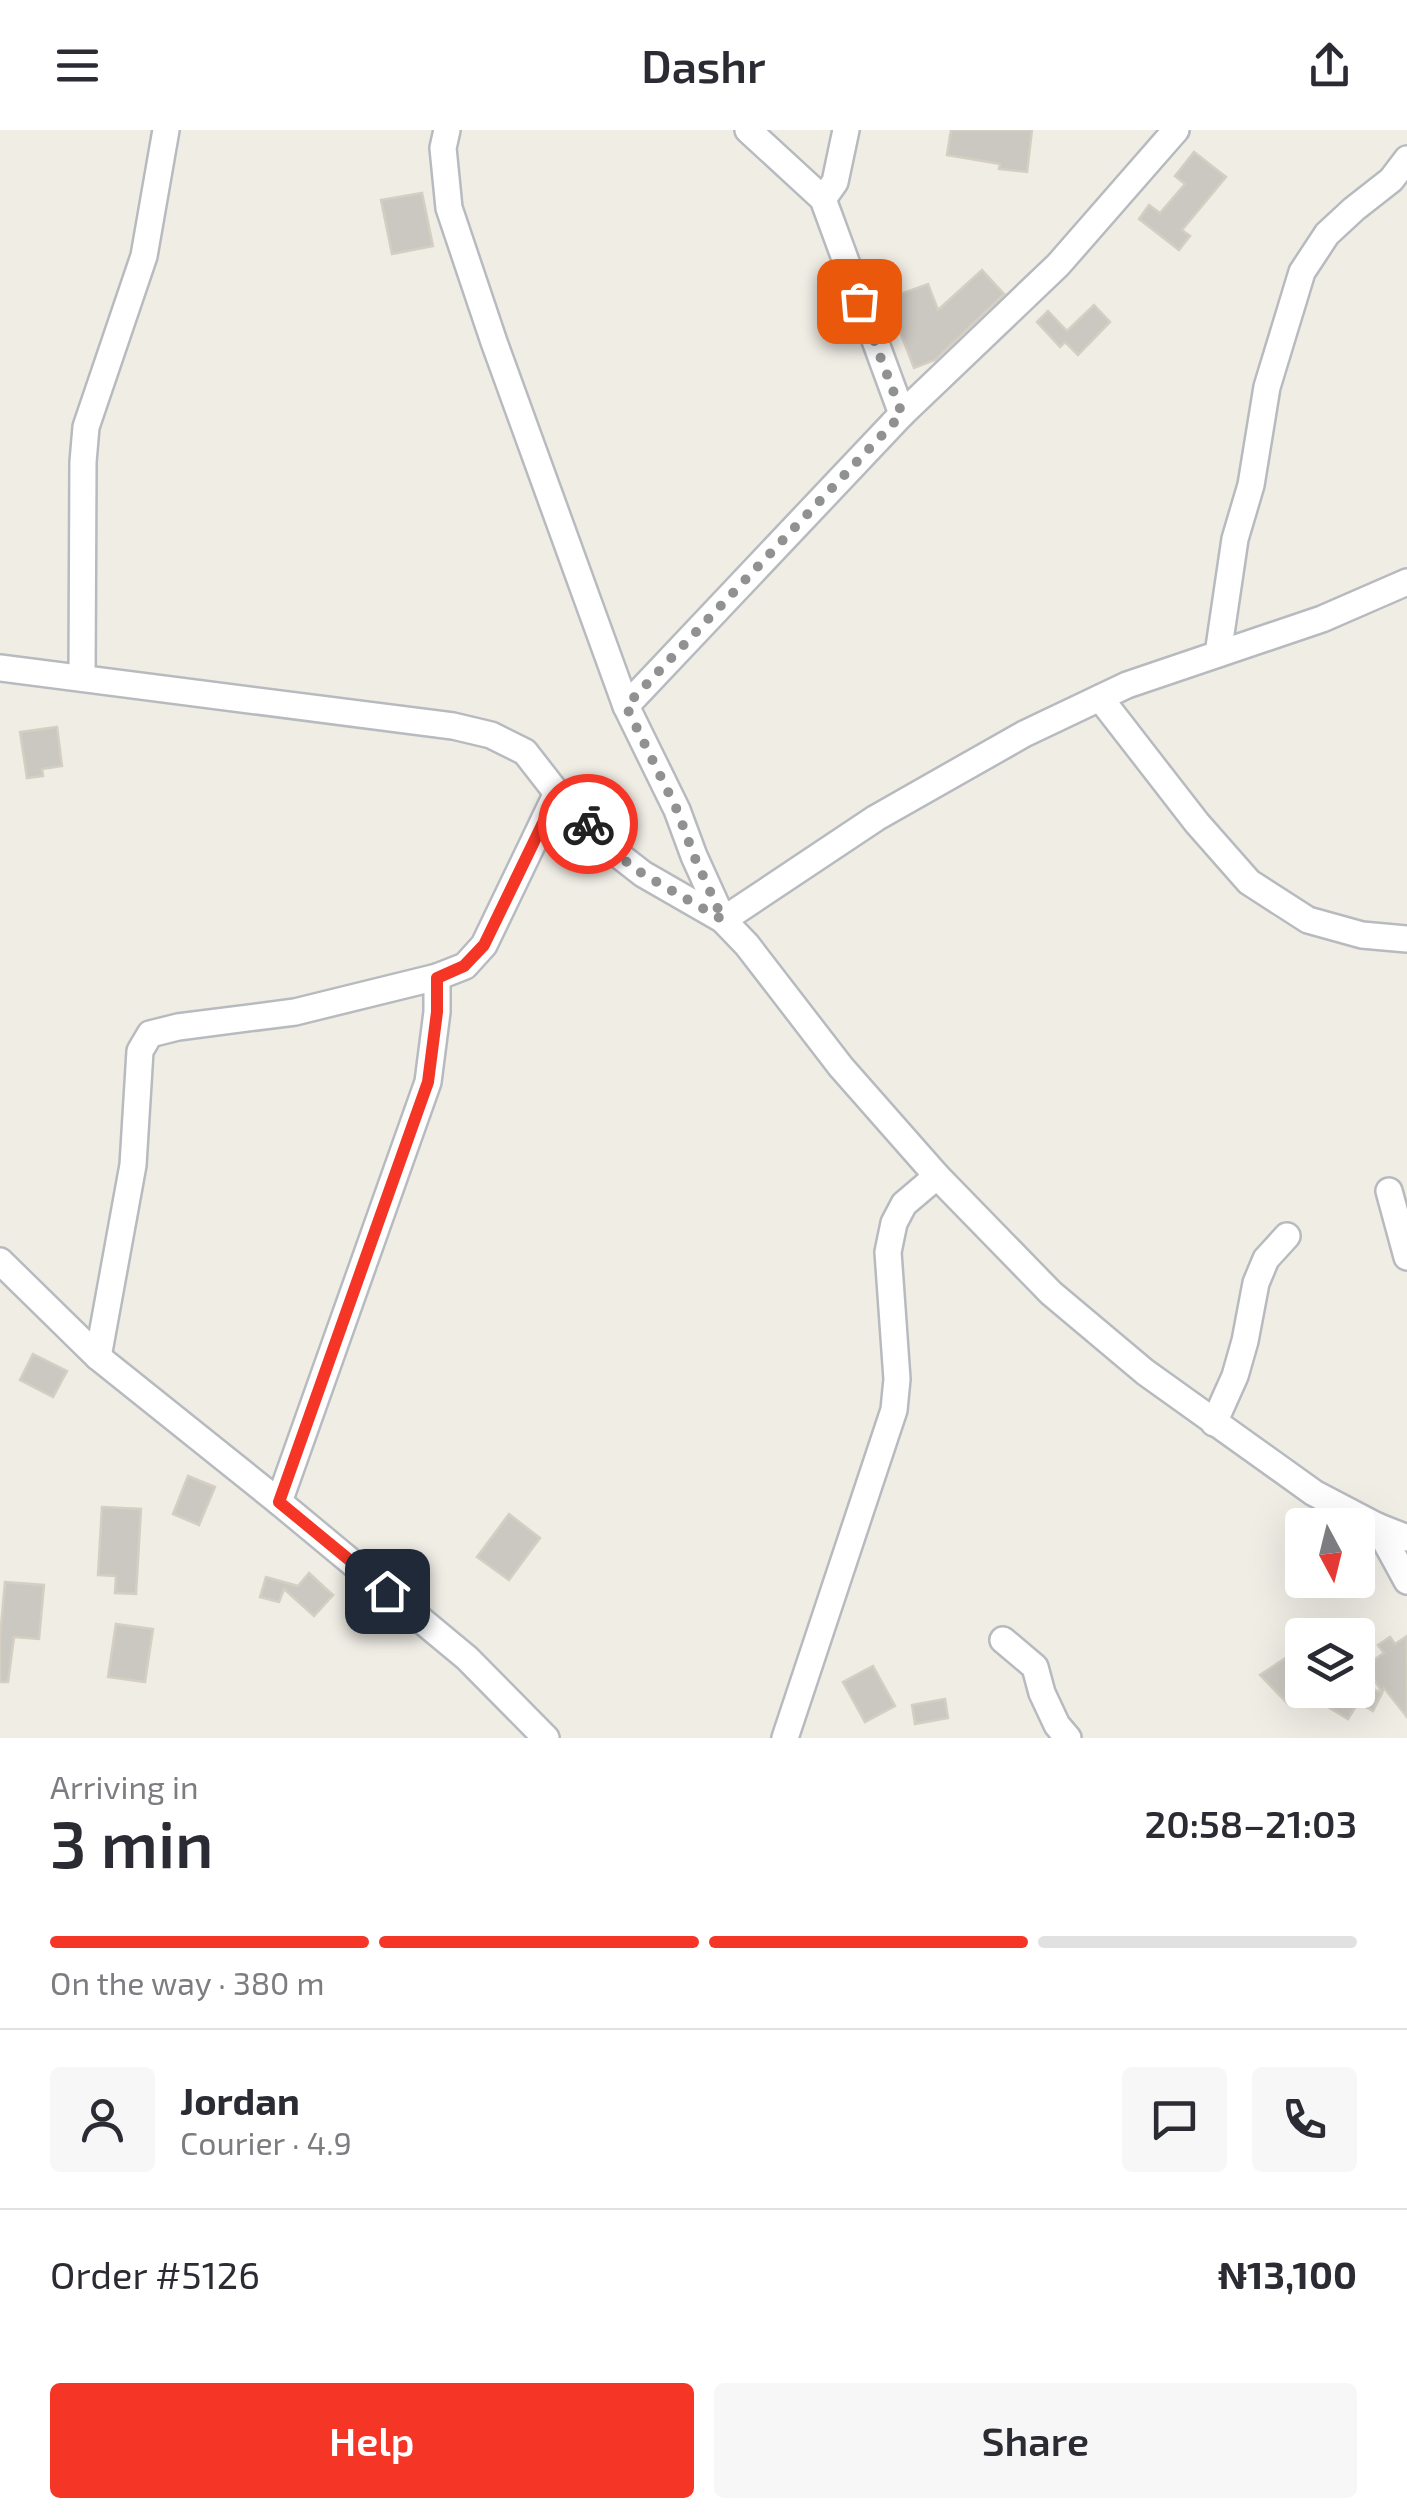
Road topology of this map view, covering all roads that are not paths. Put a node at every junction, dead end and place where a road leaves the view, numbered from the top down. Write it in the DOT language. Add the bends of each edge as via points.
graph roads {
  1 [pos="166,130"];
  2 [pos="448,130"];
  3 [pos="748,130"];
  4 [pos="846,130"];
  5 [pos="1176,130"];
  6 [pos="1407,159"];
  7 [pos="822,199"];
  8 [pos="902,414"];
  9 [pos="1407,582"];
  10 [pos="1218,654"];
  11 [pos="0,668"];
  12 [pos="82,678"];
  13 [pos="1100,698"];
  14 [pos="626,706"];
  15 [pos="558,792"];
  16 [pos="723,920"];
  17 [pos="1407,940"];
  18 [pos="437,978"];
  19 [pos="937,1176"];
  20 [pos="1389,1191"];
  21 [pos="1287,1236"];
  22 [pos="1407,1257"];
  23 [pos="0,1261"];
  24 [pos="98,1357"];
  25 [pos="1214,1423"];
  26 [pos="279,1502"];
  27 [pos="1377,1526"];
  28 [pos="1407,1538"];
  29 [pos="1407,1581"];
  30 [pos="1003,1640"];
  31 [pos="546,1738"];
  32 [pos="785,1738"];
  33 [pos="1068,1738"];
  1 -- 12 [label="street" via="144,256 86,428"];
  2 -- 14 [label="street" via="443,148 449,208"];
  3 -- 7 [label="street"];
  4 -- 7 [label="street" via="835,182"];
  5 -- 8 [label="street" via="1058,266"];
  6 -- 10 [label="street" via="1392,180 1326,234 1302,272 1267,387 1234,538"];
  7 -- 8 [label="street"];
  8 -- 14 [label="street"];
  9 -- 10 [label="street"];
  10 -- 13 [label="street"];
  11 -- 12 [label="street"];
  12 -- 15 [label="street" via="491,735 525,752"];
  13 -- 16 [label="street" via="876,818"];
  13 -- 17 [label="street" via="1249,882 1308,920"];
  14 -- 16 [label="street"];
  15 -- 16 [label="street" via="616,854"];
  15 -- 18 [label="street" via="484,945 464,966"];
  16 -- 19 [label="street"];
  18 -- 24 [label="street" via="295,1012 150,1034 140,1051 132,1165"];
  18 -- 26 [label="street" via="428,1082"];
  19 -- 25 [label="street" via="1052,1293"];
  19 -- 32 [label="street" via="904,1204 894,1223 888,1252 894,1410"];
  20 -- 22 [label="street"];
  21 -- 25 [label="street" via="1266,1259 1256,1284 1245,1341"];
  23 -- 24 [label="street"];
  24 -- 26 [label="street"];
  25 -- 27 [label="street"];
  26 -- 31 [label="street" via="467,1658"];
  27 -- 28 [label="street"];
  27 -- 29 [label="street"];
  30 -- 33 [label="street" via="1035,1667"];
}
